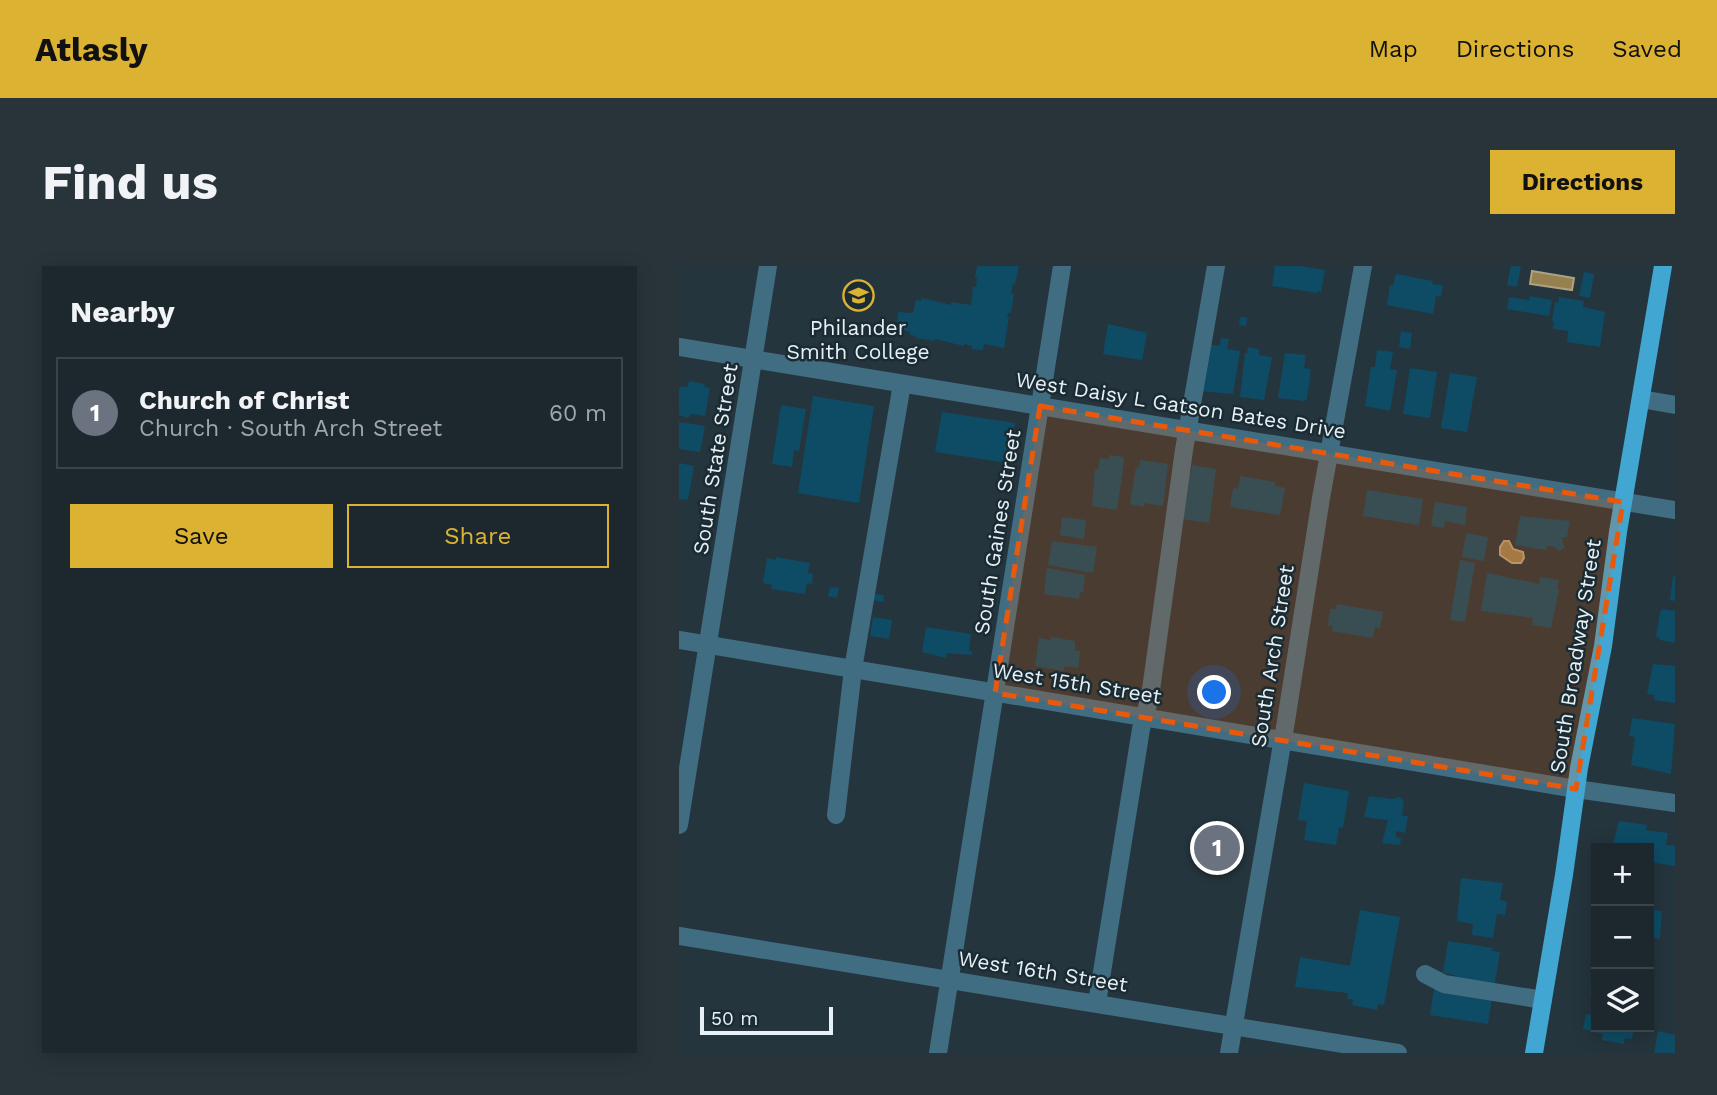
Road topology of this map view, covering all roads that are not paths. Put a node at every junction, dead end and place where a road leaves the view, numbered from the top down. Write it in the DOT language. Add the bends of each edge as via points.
graph roads {
  1 [pos="768,266"];
  2 [pos="1062,266"];
  3 [pos="1216,266"];
  4 [pos="1363,266"];
  5 [pos="1663,266"];
  6 [pos="679,347"];
  7 [pos="754,359"];
  8 [pos="902,384"];
  9 [pos="1641,399"];
  10 [pos="1675,405"];
  11 [pos="1040,406"];
  12 [pos="1187,430"];
  13 [pos="1329,452"];
  14 [pos="1623,502"];
  15 [pos="1675,510"];
  16 [pos="679,640"];
  17 [pos="708,645"];
  18 [pos="853,669"];
  19 [pos="995,692"];
  20 [pos="1145,718"];
  21 [pos="1282,741"];
  22 [pos="1576,789"];
  23 [pos="1675,803"];
  24 [pos="837,815"];
  25 [pos="679,825"];
  26 [pos="679,936"];
  27 [pos="1425,974"];
  28 [pos="950,979"];
  29 [pos="1543,1000"];
  30 [pos="1097,1003"];
  31 [pos="1234,1027"];
  32 [pos="938,1053"];
  33 [pos="1229,1053"];
  34 [pos="1398,1053"];
  35 [pos="1534,1053"];
  1 -- 7 [label="street, South State Street"];
  2 -- 11 [label="street, South Gaines Street"];
  3 -- 12 [label="street"];
  4 -- 13 [label="street, South Arch Street"];
  5 -- 9 [label="main road, South Broadway Street"];
  6 -- 7 [label="street, West Daisy L Gatson Bates Drive"];
  7 -- 8 [label="street, West Daisy L Gatson Bates Drive"];
  7 -- 17 [label="street, South State Street"];
  8 -- 11 [label="street, West Daisy L Gatson Bates Drive"];
  8 -- 18 [label="street"];
  9 -- 10 [label="street"];
  9 -- 14 [label="main road, South Broadway Street"];
  11 -- 12 [label="street, West Daisy L Gatson Bates Drive"];
  11 -- 19 [label="street, South Gaines Street"];
  12 -- 13 [label="street, West Daisy L Gatson Bates Drive"];
  12 -- 20 [label="street"];
  13 -- 14 [label="street, West Daisy L Gatson Bates Drive"];
  13 -- 21 [label="street, South Arch Street"];
  14 -- 15 [label="street, West Daisy L Gatson Bates Drive"];
  14 -- 22 [label="main road, South Broadway Street" via="1603,646"];
  16 -- 17 [label="street, West 15th Street"];
  17 -- 18 [label="street, West 15th Street"];
  17 -- 25 [label="street, South State Street"];
  18 -- 19 [label="street, West 15th Street"];
  18 -- 24 [label="street"];
  19 -- 20 [label="street, West 15th Street"];
  19 -- 28 [label="street, South Gaines Street"];
  20 -- 21 [label="street, West 15th Street"];
  20 -- 30 [label="street"];
  21 -- 22 [label="street, West 15th Street"];
  21 -- 31 [label="street, South Arch Street"];
  22 -- 23 [label="street, West 15th Street"];
  22 -- 29 [label="main road, South Broadway Street"];
  26 -- 28 [label="street, West 16th Street"];
  27 -- 29 [label="street" via="1444,984"];
  28 -- 30 [label="street, West 16th Street"];
  28 -- 32 [label="street, South Gaines Street"];
  29 -- 35 [label="main road, South Broadway Street"];
  30 -- 31 [label="street, West 16th Street"];
  31 -- 33 [label="street, South Arch Street"];
  31 -- 34 [label="street, West 16th Street"];
}
